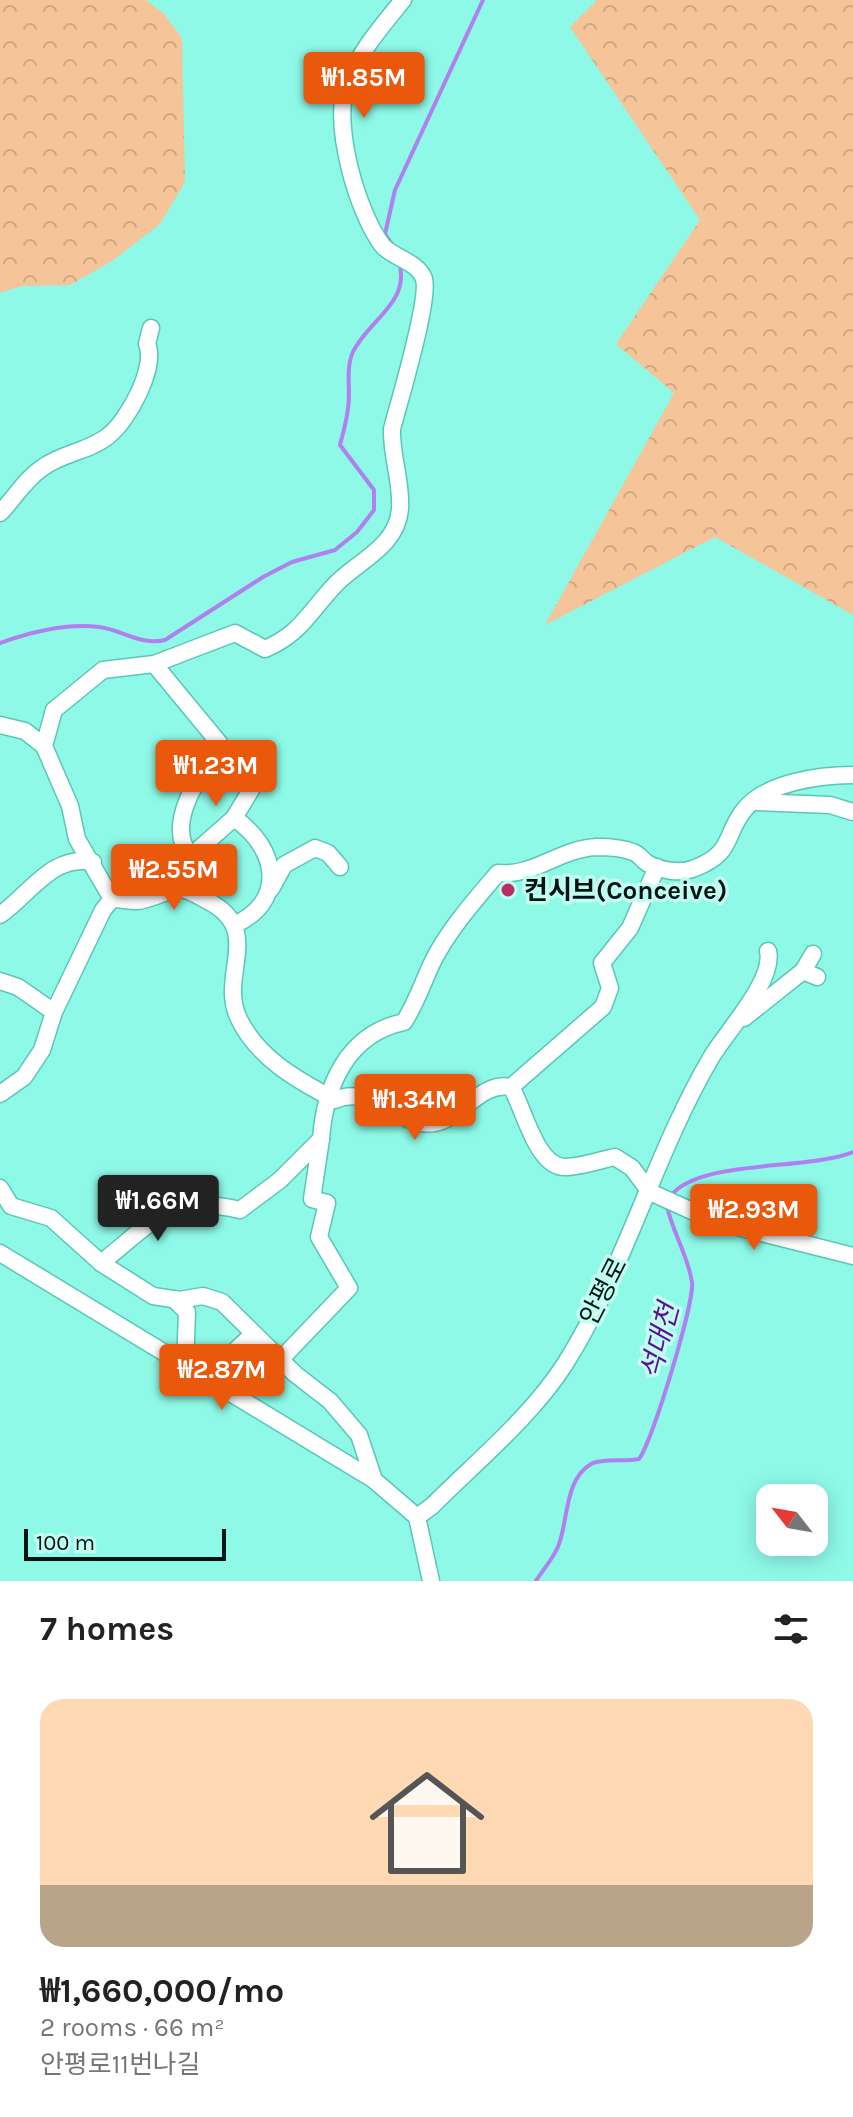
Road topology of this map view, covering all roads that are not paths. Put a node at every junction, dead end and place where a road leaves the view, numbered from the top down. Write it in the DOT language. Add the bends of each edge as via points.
graph roads {
  1 [pos="403,0"];
  2 [pos="151,328"];
  3 [pos="0,513"];
  4 [pos="154,664"];
  5 [pos="0,725"];
  6 [pos="44,746"];
  7 [pos="221,751"];
  8 [pos="853,775"];
  9 [pos="753,802"];
  10 [pos="853,812"];
  11 [pos="234,818"];
  12 [pos="191,856"];
  13 [pos="93,862"];
  14 [pos="340,867"];
  15 [pos="657,867"];
  16 [pos="181,889"];
  17 [pos="270,890"];
  18 [pos="112,899"];
  19 [pos="0,915"];
  20 [pos="234,925"];
  21 [pos="768,951"];
  22 [pos="813,954"];
  23 [pos="0,981"];
  24 [pos="54,1012"];
  25 [pos="733,1027"];
  26 [pos="511,1087"];
  27 [pos="0,1094"];
  28 [pos="328,1097"];
  29 [pos="321,1139"];
  30 [pos="0,1188"];
  31 [pos="663,1197"];
  32 [pos="0,1253"];
  33 [pos="853,1256"];
  34 [pos="101,1263"];
  35 [pos="174,1299"];
  36 [pos="253,1334"];
  37 [pos="281,1359"];
  38 [pos="185,1366"];
  39 [pos="205,1379"];
  40 [pos="374,1480"];
  41 [pos="417,1517"];
  42 [pos="431,1581"];
  1 -- 4 [label="street" via="368,44 345,88 344,131 349,165 383,247 424,279 392,429 400,511 386,543 333,586 288,639 265,649 235,633"];
  2 -- 3 [label="street" via="149,373 113,432 42,467"];
  4 -- 6 [label="street" via="103,670 73,691 54,710"];
  4 -- 7 [label="street"];
  5 -- 6 [label="street" via="25,731"];
  6 -- 13 [label="street" via="70,806 77,839"];
  7 -- 11 [label="street" via="252,762 255,783"];
  7 -- 12 [label="street" via="185,808 180,833"];
  8 -- 9 [label="street" via="802,782"];
  9 -- 10 [label="street" via="830,805"];
  9 -- 15 [label="street" via="711,861 691,870"];
  11 -- 12 [label="street"];
  11 -- 17 [label="street" via="267,850"];
  12 -- 16 [label="street"];
  13 -- 18 [label="street"];
  13 -- 19 [label="street" via="59,863"];
  14 -- 17 [label="street" via="315,848 284,865"];
  15 -- 26 [label="street" via="630,928 602,963 610,988 603,1007"];
  15 -- 28 [label="street" via="634,852 594,847 517,875 498,873 434,960 404,1022 363,1038 341,1066"];
  16 -- 18 [label="street" via="139,901"];
  16 -- 20 [label="street" via="216,905"];
  17 -- 20 [label="street" via="254,916"];
  18 -- 24 [label="street"];
  20 -- 28 [label="street" via="238,1017 290,1078"];
  21 -- 25 [label="street, 안평로" via="768,971"];
  22 -- 25 [label="street" via="810,974"];
  23 -- 24 [label="street"];
  24 -- 27 [label="street" via="33,1065"];
  25 -- 31 [label="street, 안평로" via="713,1056"];
  26 -- 28 [label="street" via="494,1087 437,1124 421,1123 373,1100"];
  26 -- 31 [label="street" via="547,1160 565,1167 615,1157"];
  28 -- 29 [label="street"];
  29 -- 34 [label="street" via="240,1210 206,1202 185,1206 154,1220"];
  29 -- 37 [label="street" via="312,1199 327,1203 319,1237 349,1288"];
  30 -- 34 [label="street" via="11,1206 51,1218"];
  31 -- 33 [label="street" via="714,1221"];
  31 -- 41 [label="street, 안평로" via="564,1366 522,1416"];
  32 -- 38 [label="street"];
  34 -- 35 [label="street" via="153,1296"];
  35 -- 36 [label="street" via="203,1296 222,1302"];
  35 -- 38 [label="street" via="187,1312"];
  36 -- 37 [label="street"];
  36 -- 39 [label="street"];
  37 -- 40 [label="street" via="330,1401 359,1435"];
  38 -- 39 [label="street"];
  39 -- 40 [label="street"];
  40 -- 41 [label="street"];
  41 -- 42 [label="street"];
}
